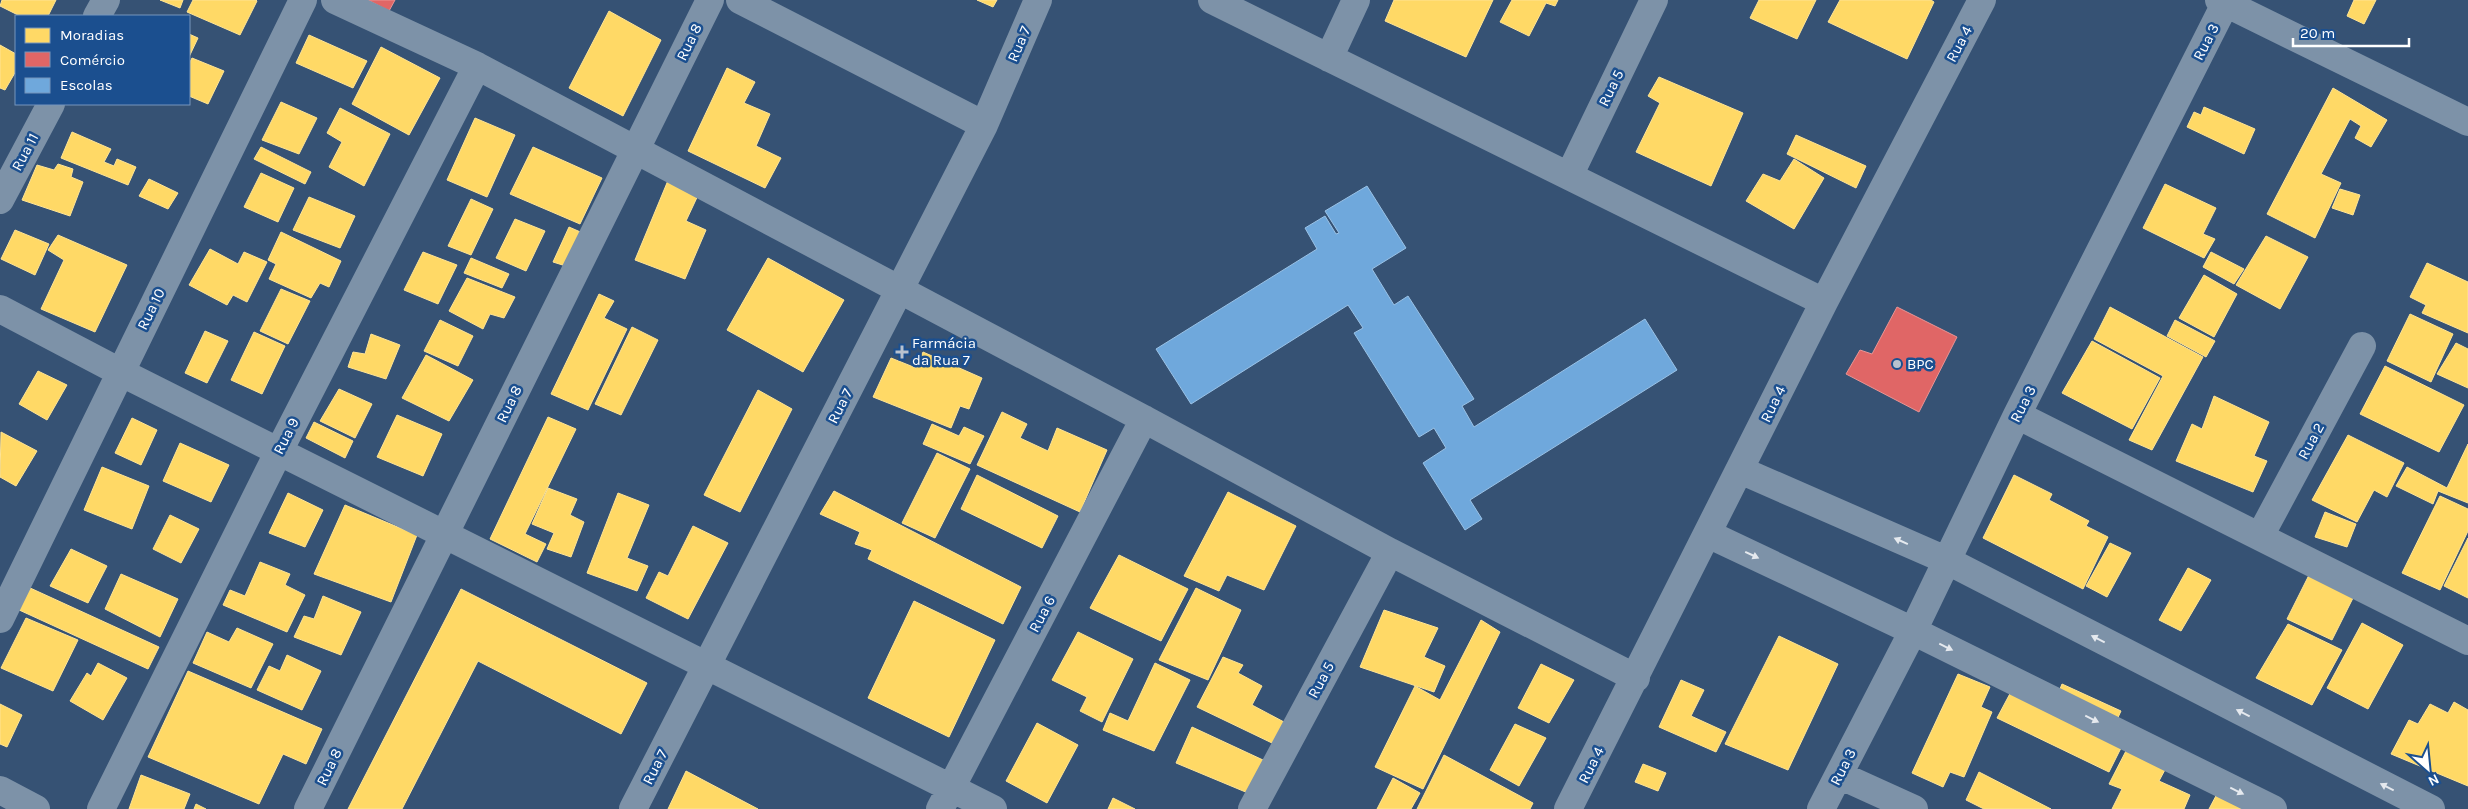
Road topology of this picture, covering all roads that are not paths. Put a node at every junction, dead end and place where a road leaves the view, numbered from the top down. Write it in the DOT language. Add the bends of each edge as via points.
graph roads {
  1 [pos="106,0"];
  2 [pos="303,0"];
  3 [pos="335,0"];
  4 [pos="710,0"];
  5 [pos="740,0"];
  6 [pos="1038,0"];
  7 [pos="1212,0"];
  8 [pos="1356,0"];
  9 [pos="1654,0"];
  10 [pos="1982,0"];
  11 [pos="2224,1"];
  12 [pos="98,15"];
  13 [pos="1329,58"];
  14 [pos="477,66"];
  15 [pos="50,105"];
  16 [pos="2468,122"];
  17 [pos="984,125"];
  18 [pos="636,150"];
  19 [pos="1569,176"];
  20 [pos="0,200"];
  21 [pos="900,290"];
  22 [pos="1824,302"];
  23 [pos="0,309"];
  24 [pos="2362,346"];
  25 [pos="120,372"];
  26 [pos="2018,414"];
  27 [pos="1144,419"];
  28 [pos="279,451"];
  29 [pos="1740,470"];
  30 [pos="444,534"];
  31 [pos="1708,534"];
  32 [pos="2260,536"];
  33 [pos="1390,552"];
  34 [pos="1946,560"];
  35 [pos="0,619"];
  36 [pos="1913,631"];
  37 [pos="2468,641"];
  38 [pos="706,666"];
  39 [pos="1636,678"];
  40 [pos="1839,775"];
  41 [pos="0,790"];
  42 [pos="945,798"];
  43 [pos="36,809"];
  44 [pos="101,809"];
  45 [pos="308,809"];
  46 [pos="633,809"];
  47 [pos="993,809"];
  48 [pos="1252,809"];
  49 [pos="1568,809"];
  50 [pos="1822,809"];
  51 [pos="1914,809"];
  52 [pos="2273,809"];
  53 [pos="2431,809"];
  1 -- 12 [label="street"];
  2 -- 25 [label="street, Rua 10"];
  3 -- 14 [label="street"];
  4 -- 18 [label="street, Rua 8"];
  5 -- 17 [label="street"];
  6 -- 17 [label="street, Rua 7"];
  7 -- 13 [label="street"];
  8 -- 13 [label="street"];
  9 -- 19 [label="street, Rua 5"];
  10 -- 22 [label="street, Rua 4"];
  11 -- 16 [label="street"];
  11 -- 26 [label="street, Rua 3"];
  13 -- 19 [label="street"];
  14 -- 18 [label="street"];
  14 -- 28 [label="street, Rua 9"];
  15 -- 20 [label="street, Rua 11"];
  17 -- 21 [label="street, Rua 7"];
  18 -- 21 [label="street"];
  18 -- 30 [label="street, Rua 8"];
  19 -- 22 [label="street"];
  21 -- 27 [label="street"];
  21 -- 38 [label="street, Rua 7"];
  22 -- 29 [label="street, Rua 4"];
  23 -- 25 [label="street"];
  24 -- 32 [label="street, Rua 2"];
  25 -- 28 [label="street"];
  25 -- 35 [label="street, Rua 10"];
  26 -- 32 [label="street"];
  26 -- 34 [label="street, Rua 3"];
  27 -- 33 [label="street"];
  27 -- 42 [label="street, Rua 6"];
  28 -- 30 [label="street"];
  28 -- 44 [label="street, Rua 9"];
  29 -- 31 [label="street, Rua 4"];
  34 -- 29 [label="street, one-way"];
  30 -- 38 [label="street"];
  30 -- 45 [label="street, Rua 8"];
  31 -- 36 [label="street, one-way"];
  31 -- 39 [label="street, Rua 4"];
  32 -- 37 [label="street"];
  33 -- 39 [label="street"];
  33 -- 48 [label="street, Rua 5"];
  34 -- 36 [label="street, Rua 3"];
  53 -- 34 [label="street, one-way"];
  36 -- 40 [label="street, Rua 3"];
  36 -- 52 [label="street, one-way"];
  38 -- 42 [label="street"];
  38 -- 46 [label="street, Rua 7"];
  39 -- 49 [label="street, Rua 4"];
  40 -- 50 [label="street, Rua 3"];
  40 -- 51 [label="street"];
  41 -- 43 [label="street"];
  42 -- 47 [label="street"];
}
